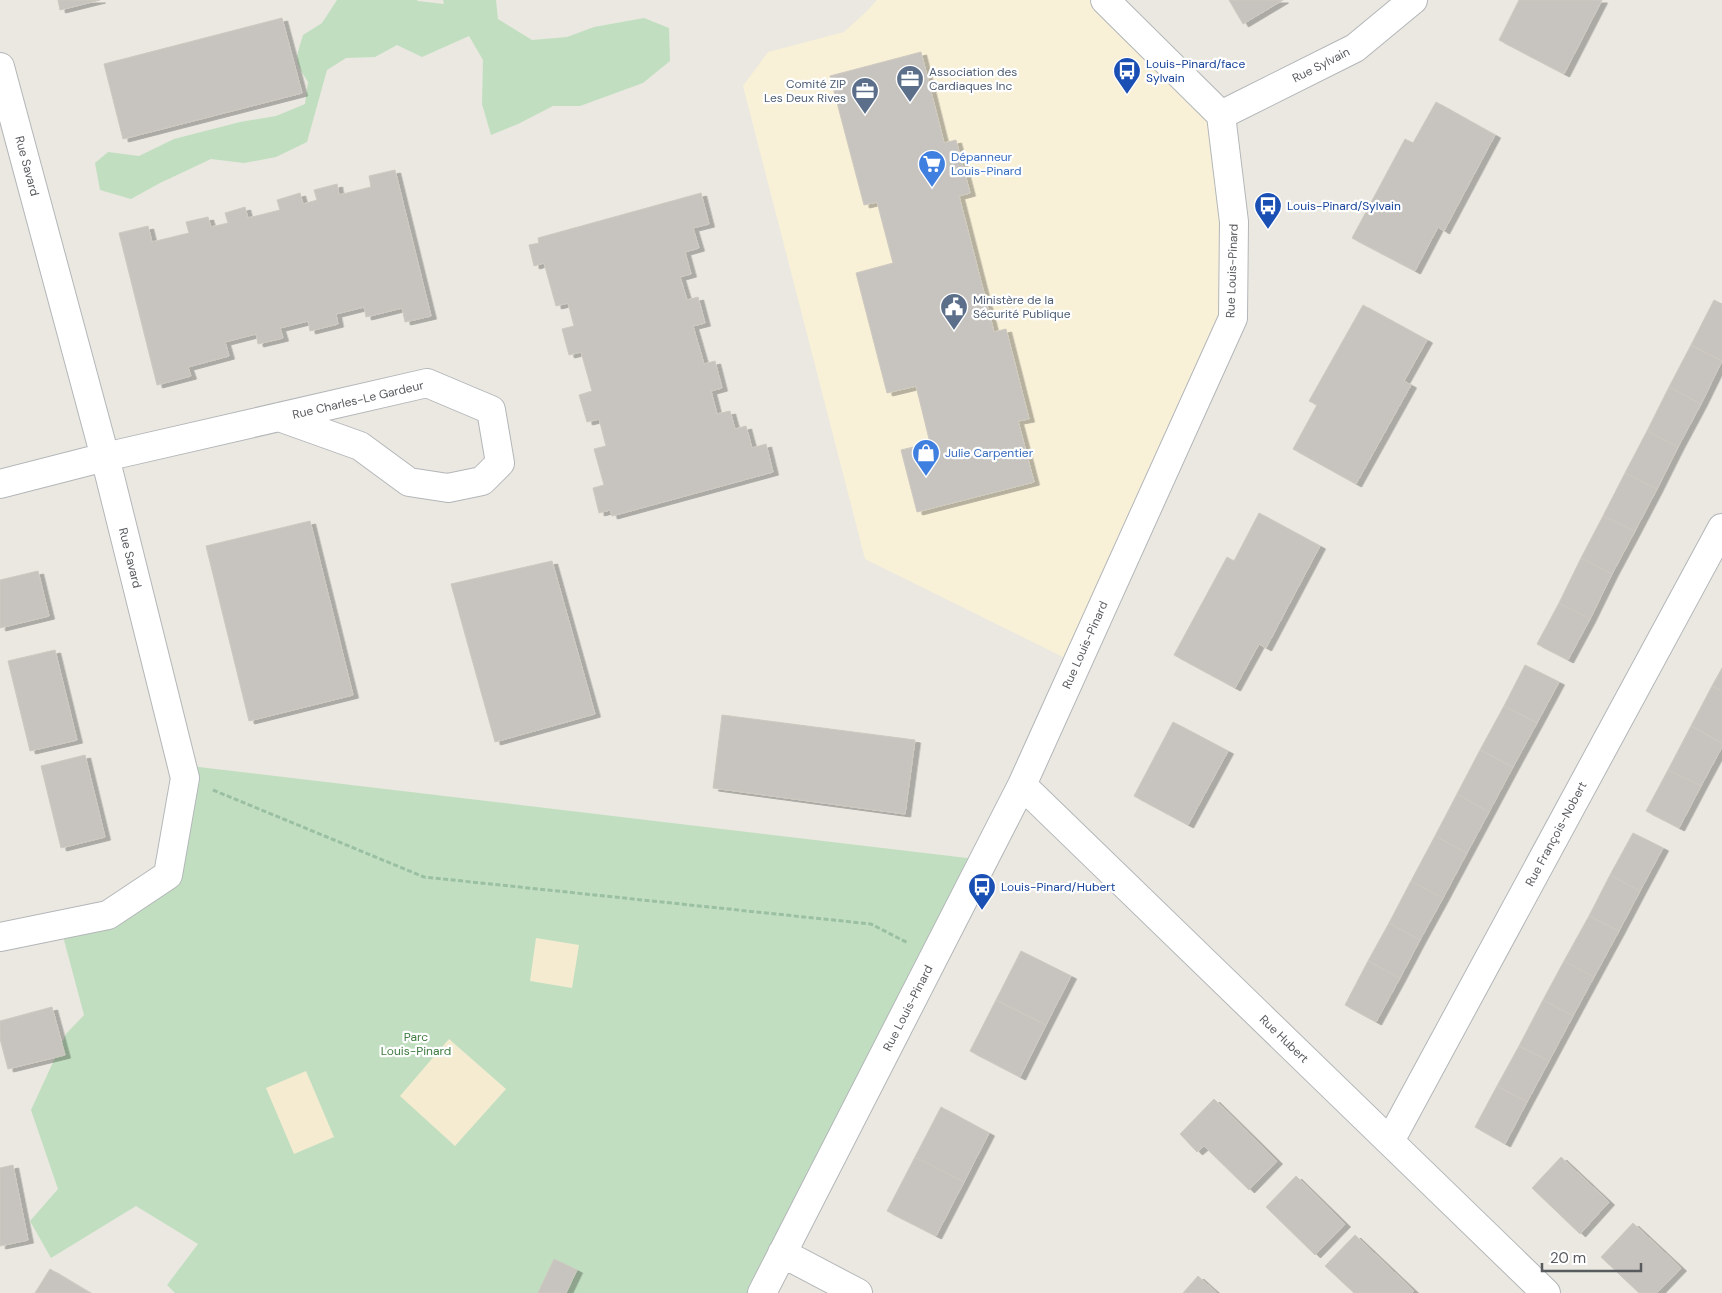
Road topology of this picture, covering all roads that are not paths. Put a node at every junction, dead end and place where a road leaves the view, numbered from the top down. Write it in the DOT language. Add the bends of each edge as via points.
graph roads {
  1 [pos="1106,0"];
  2 [pos="1413,0"];
  3 [pos="0,67"];
  4 [pos="1221,115"];
  5 [pos="279,417"];
  6 [pos="105,457"];
  7 [pos="0,484"];
  8 [pos="1722,528"];
  9 [pos="1022,785"];
  10 [pos="0,937"];
  11 [pos="1390,1141"];
  12 [pos="782,1253"];
  13 [pos="762,1293"];
  14 [pos="858,1293"];
  15 [pos="1546,1293"];
  1 -- 4 [label="street"];
  2 -- 4 [label="street, Rue Sylvain" via="1355,48"];
  3 -- 6 [label="street, Rue Savard"];
  4 -- 9 [label="street, Rue Louis-Pinard" via="1234,222 1233,318"];
  5 -- 5 [label="street, Rue Charles-Le Gardeur" via="427,383 491,410 500,464 482,481 448,488 409,482 360,446"];
  5 -- 6 [label="street, Rue Charles-Le Gardeur"];
  6 -- 7 [label="street, Rue Charles-Le Gardeur"];
  6 -- 10 [label="street, Rue Savard" via="185,778 168,876 108,915"];
  8 -- 11 [label="street, Rue François-Nobert"];
  9 -- 11 [label="street, Rue Hubert"];
  9 -- 12 [label="street, Rue Louis-Pinard"];
  11 -- 15 [label="street, Rue Hubert"];
  12 -- 13 [label="street, Rue Louis-Pinard"];
  12 -- 14 [label="street"];
}
